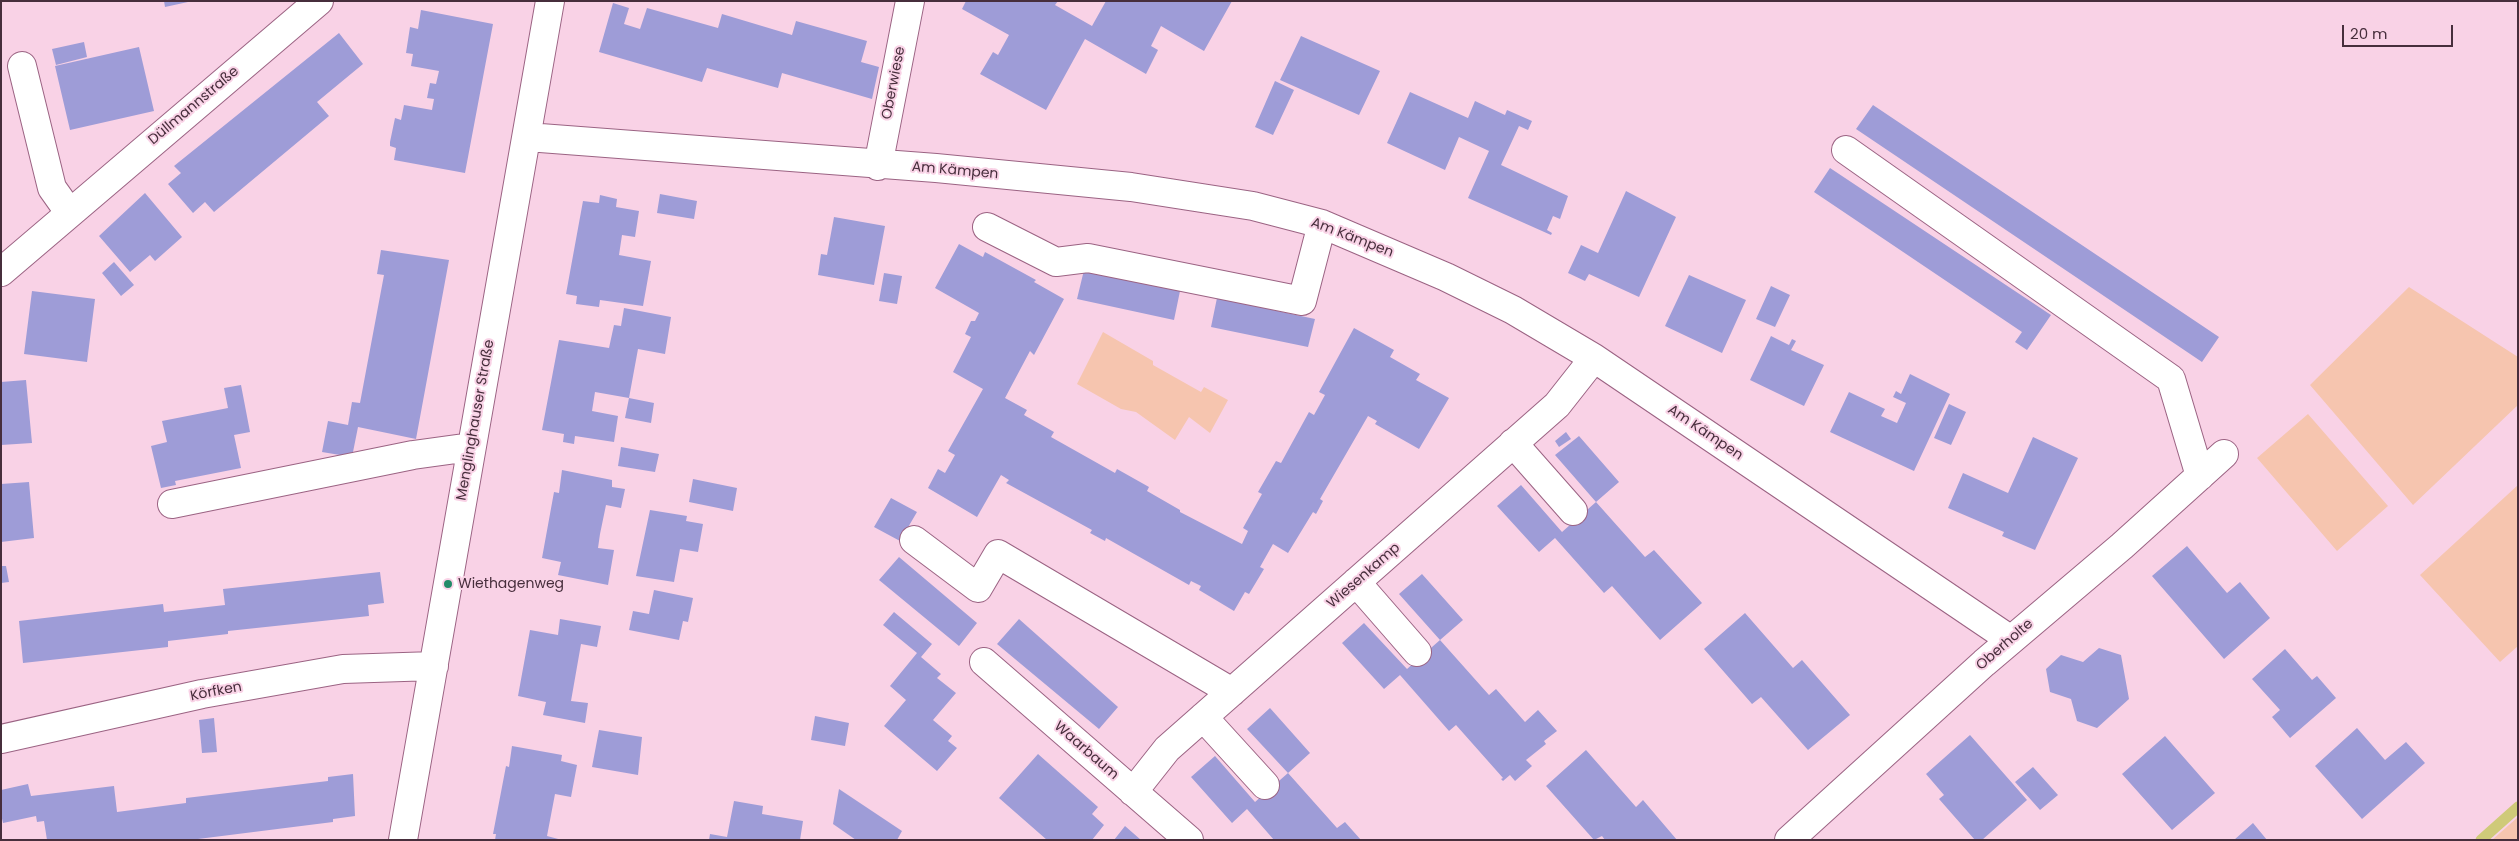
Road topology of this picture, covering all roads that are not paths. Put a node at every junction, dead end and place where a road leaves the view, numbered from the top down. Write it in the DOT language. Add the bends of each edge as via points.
graph roads {
  1 [pos="550,1"];
  2 [pos="910,1"];
  3 [pos="315,2"];
  4 [pos="22,66"];
  5 [pos="527,137"];
  6 [pos="1846,150"];
  7 [pos="878,166"];
  8 [pos="69,212"];
  9 [pos="1322,224"];
  10 [pos="987,227"];
  11 [pos="1,272"];
  12 [pos="1594,358"];
  13 [pos="1513,443"];
  14 [pos="471,447"];
  15 [pos="2224,454"];
  16 [pos="2200,476"];
  17 [pos="172,504"];
  18 [pos="1573,511"];
  19 [pos="914,540"];
  20 [pos="1356,582"];
  21 [pos="2011,640"];
  22 [pos="1417,652"];
  23 [pos="984,662"];
  24 [pos="434,666"];
  25 [pos="1232,692"];
  26 [pos="1203,717"];
  27 [pos="1,739"];
  28 [pos="1265,785"];
  29 [pos="1133,792"];
  30 [pos="403,840"];
  31 [pos="1189,840"];
  32 [pos="1789,840"];
  1 -- 5 [label="street, Menglinghauser Straße"];
  2 -- 7 [label="street, Oberwiese"];
  3 -- 8 [label="street, Düllmannstraße"];
  4 -- 8 [label="street" via="52,188"];
  5 -- 7 [label="street, Am Kämpen"];
  5 -- 14 [label="street, Menglinghauser Straße"];
  6 -- 16 [label="street" via="2171,379"];
  7 -- 9 [label="street, Am Kämpen" via="936,168 1131,187 1253,206"];
  8 -- 11 [label="street, Düllmannstraße"];
  9 -- 10 [label="street" via="1302,301 1088,258 1056,262"];
  9 -- 12 [label="street, Am Kämpen" via="1446,277 1513,310"];
  12 -- 13 [label="street, Wiesenkamp" via="1557,405"];
  12 -- 21 [label="street, Am Kämpen"];
  13 -- 18 [label="street"];
  13 -- 20 [label="street, Wiesenkamp"];
  14 -- 17 [label="street" via="413,455"];
  14 -- 24 [label="street, Menglinghauser Straße"];
  15 -- 16 [label="street, Oberholte"];
  16 -- 21 [label="street, Oberholte"];
  19 -- 25 [label="street" via="978,588 998,554"];
  20 -- 22 [label="street"];
  20 -- 25 [label="street, Wiesenkamp"];
  21 -- 32 [label="street, Oberholte"];
  23 -- 29 [label="street, Waarbaum"];
  24 -- 27 [label="street, Körfken" via="343,669 202,694"];
  24 -- 30 [label="street, Menglinghauser Straße"];
  25 -- 26 [label="street, Wiesenkamp"];
  26 -- 28 [label="street"];
  26 -- 29 [label="street, Wiesenkamp" via="1167,749"];
  29 -- 31 [label="street, Waarbaum"];
}
